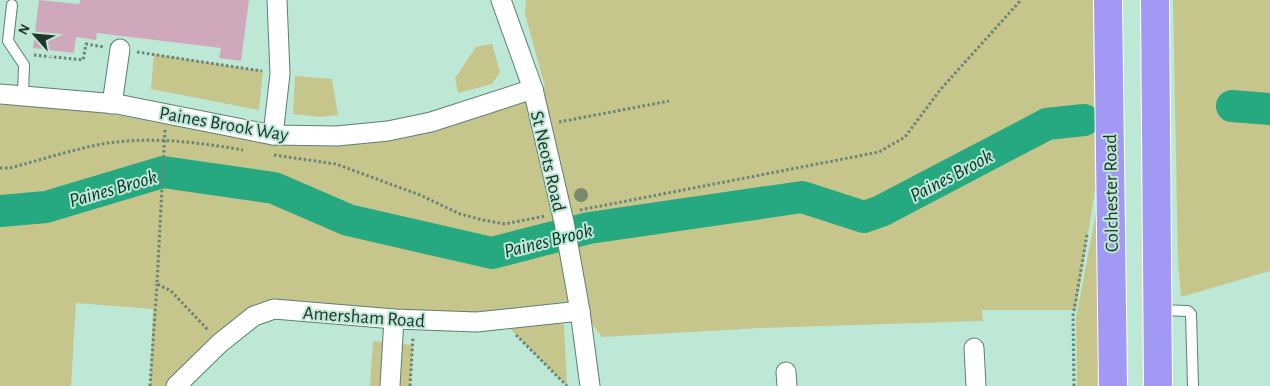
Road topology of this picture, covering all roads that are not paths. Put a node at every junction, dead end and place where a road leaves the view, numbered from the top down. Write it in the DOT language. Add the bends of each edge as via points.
graph roads {
  1 [pos="277,0"];
  2 [pos="501,0"];
  3 [pos="1108,0"];
  4 [pos="1155,0"];
  5 [pos="12,5"];
  6 [pos="120,49"];
  7 [pos="533,90"];
  8 [pos="0,94"];
  9 [pos="23,95"];
  10 [pos="112,104"];
  11 [pos="273,135"];
  12 [pos="1157,310"];
  13 [pos="580,311"];
  14 [pos="394,320"];
  15 [pos="974,348"];
  16 [pos="176,386"];
  17 [pos="390,386"];
  18 [pos="590,386"];
  19 [pos="976,386"];
  20 [pos="1113,386"];
  21 [pos="1158,386"];
  22 [pos="1193,386"];
  1 -- 11 [label="street" via="280,74"];
  2 -- 7 [label="street, St Neots Road"];
  3 -- 20 [label="highway, Colchester Road"];
  4 -- 12 [label="highway"];
  5 -- 9 [label="lane" via="8,41 24,66"];
  6 -- 10 [label="street"];
  7 -- 11 [label="street, Paines Brook Way" via="431,122 388,131 338,136"];
  7 -- 13 [label="street, St Neots Road"];
  8 -- 9 [label="street, Paines Brook Way"];
  9 -- 10 [label="street, Paines Brook Way"];
  10 -- 11 [label="street, Paines Brook Way"];
  12 -- 21 [label="highway"];
  12 -- 22 [label="lane" via="1191,314"];
  13 -- 14 [label="street, Amersham Road" via="478,322"];
  13 -- 18 [label="street, St Neots Road"];
  14 -- 16 [label="street, Amersham Road" via="274,309 254,316 220,343"];
  14 -- 17 [label="street"];
  15 -- 19 [label="street"];
}
